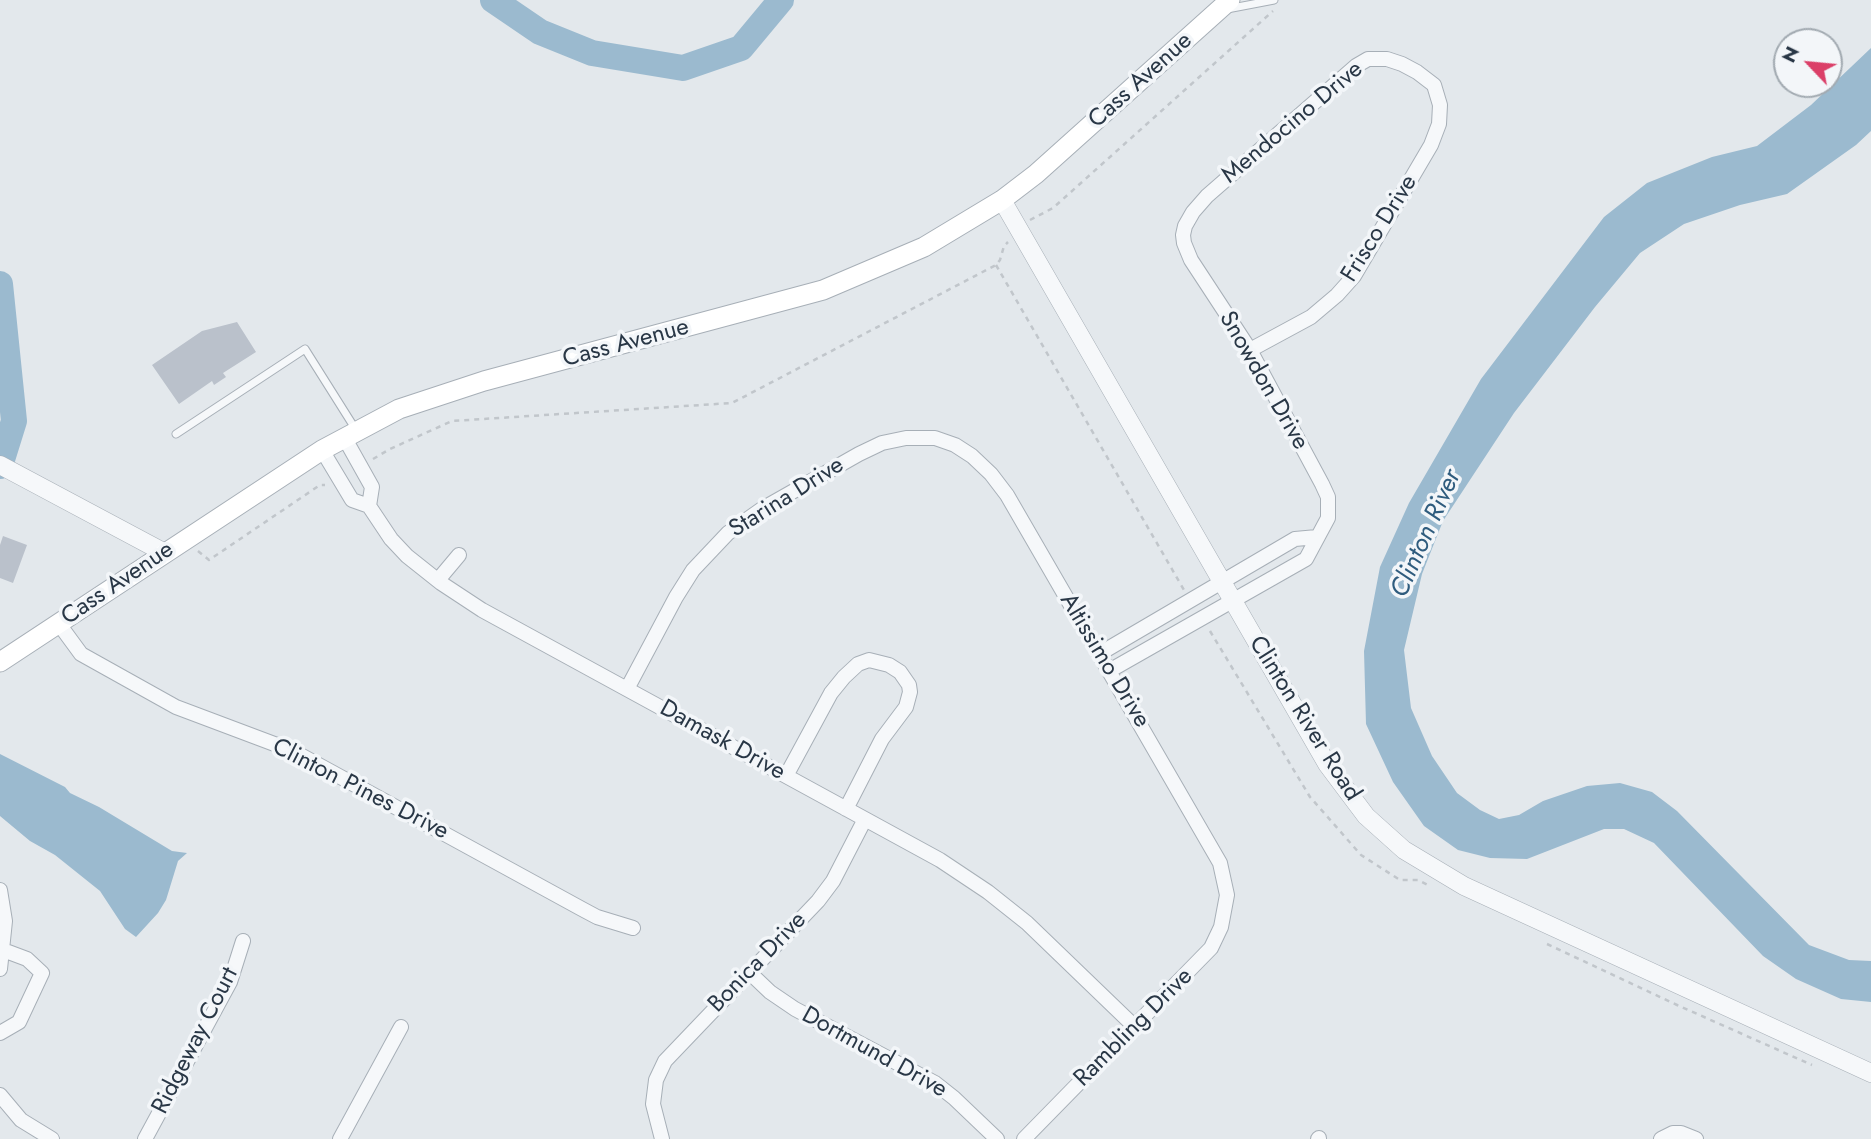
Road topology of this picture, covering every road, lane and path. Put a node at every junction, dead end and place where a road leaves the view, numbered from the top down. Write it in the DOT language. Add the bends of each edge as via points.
graph roads {
  1 [pos="1275,4"];
  2 [pos="1224,5"];
  3 [pos="1417,72"];
  4 [pos="1002,200"];
  5 [pos="1033,218"];
  6 [pos="1185,226"];
  7 [pos="1004,246"];
  8 [pos="996,265"];
  9 [pos="1250,351"];
  10 [pos="350,433"];
  11 [pos="176,434"];
  12 [pos="943,440"];
  13 [pos="322,450"];
  14 [pos="0,465"];
  15 [pos="361,467"];
  16 [pos="340,480"];
  17 [pos="369,506"];
  18 [pos="1317,537"];
  19 [pos="185,539"];
  20 [pos="164,553"];
  21 [pos="459,555"];
  22 [pos="438,580"];
  23 [pos="1223,582"];
  24 [pos="1190,600"];
  25 [pos="1233,600"];
  26 [pos="1201,618"];
  27 [pos="59,624"];
  28 [pos="1099,654"];
  29 [pos="0,662"];
  30 [pos="1109,671"];
  31 [pos="627,689"];
  32 [pos="786,776"];
  33 [pos="846,809"];
  34 [pos="864,819"];
  35 [pos="1361,855"];
  36 [pos="0,890"];
  37 [pos="1226,906"];
  38 [pos="633,928"];
  39 [pos="243,941"];
  40 [pos="3,950"];
  41 [pos="0,969"];
  42 [pos="748,972"];
  43 [pos="401,1027"];
  44 [pos="1135,1027"];
  45 [pos="0,1033"];
  46 [pos="1871,1073"];
  47 [pos="0,1095"];
  48 [pos="1667,1136"];
  49 [pos="52,1139"];
  50 [pos="145,1139"];
  51 [pos="340,1139"];
  52 [pos="662,1139"];
  53 [pos="997,1139"];
  54 [pos="1024,1139"];
  55 [pos="1696,1139"];
  1 -- 2 [label="lane"];
  1 -- 5 [label="path" via="1053,208"];
  2 -- 4 [label="main road, Cass Avenue" via="1063,152"];
  3 -- 6 [label="street, Mendocino Drive" via="1387,59 1368,59 1356,66 1207,196"];
  3 -- 9 [label="street, Frisco Drive" via="1434,85 1439,124 1361,264 1337,295 1311,317"];
  4 -- 10 [label="main road, Cass Avenue" via="924,247 823,290 449,391 399,408"];
  4 -- 23 [label="street, Clinton River Road"];
  6 -- 9 [label="street, Snowdon Drive" via="1184,243 1191,260"];
  7 -- 8 [label="path"];
  8 -- 15 [label="path" via="732,403 452,421"];
  8 -- 24 [label="path"];
  9 -- 18 [label="street, Snowdon Drive" via="1328,497 1328,517"];
  10 -- 11 [label="lane" via="305,349"];
  10 -- 13 [label="main road, Cass Avenue"];
  10 -- 15 [label="street"];
  12 -- 28 [label="street, Altissimo Drive" via="972,456 999,484"];
  12 -- 31 [label="street, Starina Drive" via="914,437 875,446 740,523 693,570"];
  13 -- 16 [label="street, Damask Drive"];
  13 -- 19 [label="main road, Cass Avenue"];
  14 -- 20 [label="street"];
  15 -- 17 [label="street" via="372,487"];
  16 -- 17 [label="street, Damask Drive" via="352,500"];
  16 -- 19 [label="path" via="320,485 209,561"];
  17 -- 22 [label="street, Damask Drive" via="391,540"];
  18 -- 23 [label="street" via="1295,540"];
  18 -- 25 [label="street, Snowdon Drive" via="1306,559"];
  19 -- 20 [label="main road, Cass Avenue"];
  20 -- 27 [label="main road, Cass Avenue"];
  21 -- 22 [label="street"];
  22 -- 31 [label="street, Damask Drive" via="482,610"];
  23 -- 24 [label="street"];
  23 -- 25 [label="street, Clinton River Road"];
  24 -- 28 [label="street"];
  25 -- 26 [label="street, Snowdon Drive"];
  25 -- 46 [label="street, Clinton River Road" via="1341,785 1366,816 1404,850 1464,886"];
  26 -- 30 [label="street, Snowdon Drive"];
  26 -- 35 [label="path" via="1310,797"];
  27 -- 29 [label="main road, Cass Avenue"];
  27 -- 38 [label="street, Clinton Pines Drive" via="81,654 176,708 293,751 597,917"];
  28 -- 30 [label="street, Altissimo Drive"];
  30 -- 37 [label="street, Altissimo Drive" via="1220,863"];
  31 -- 32 [label="street, Damask Drive"];
  32 -- 33 [label="street, Damask Drive"];
  32 -- 33 [label="street" via="831,692 844,677 863,662 890,665 909,685 906,706 882,739"];
  33 -- 34 [label="street, Damask Drive"];
  34 -- 42 [label="street, Bonica Drive" via="826,891"];
  34 -- 44 [label="street, Damask Drive" via="940,860 1010,909"];
  36 -- 40 [label="street"];
  37 -- 44 [label="street, Rambling Drive" via="1211,948"];
  39 -- 50 [label="street, Ridgeway Court" via="230,982"];
  40 -- 41 [label="street"];
  40 -- 45 [label="street" via="27,959 42,973 19,1022"];
  42 -- 52 [label="street, Bonica Drive" via="671,1054 656,1080 653,1104"];
  42 -- 53 [label="street, Dortmund Drive" via="795,1009 935,1083"];
  43 -- 51 [label="street"];
  44 -- 54 [label="street, Rambling Drive"];
  47 -- 49 [label="street" via="21,1120"];
  48 -- 55 [label="street" via="1681,1133"];
}
